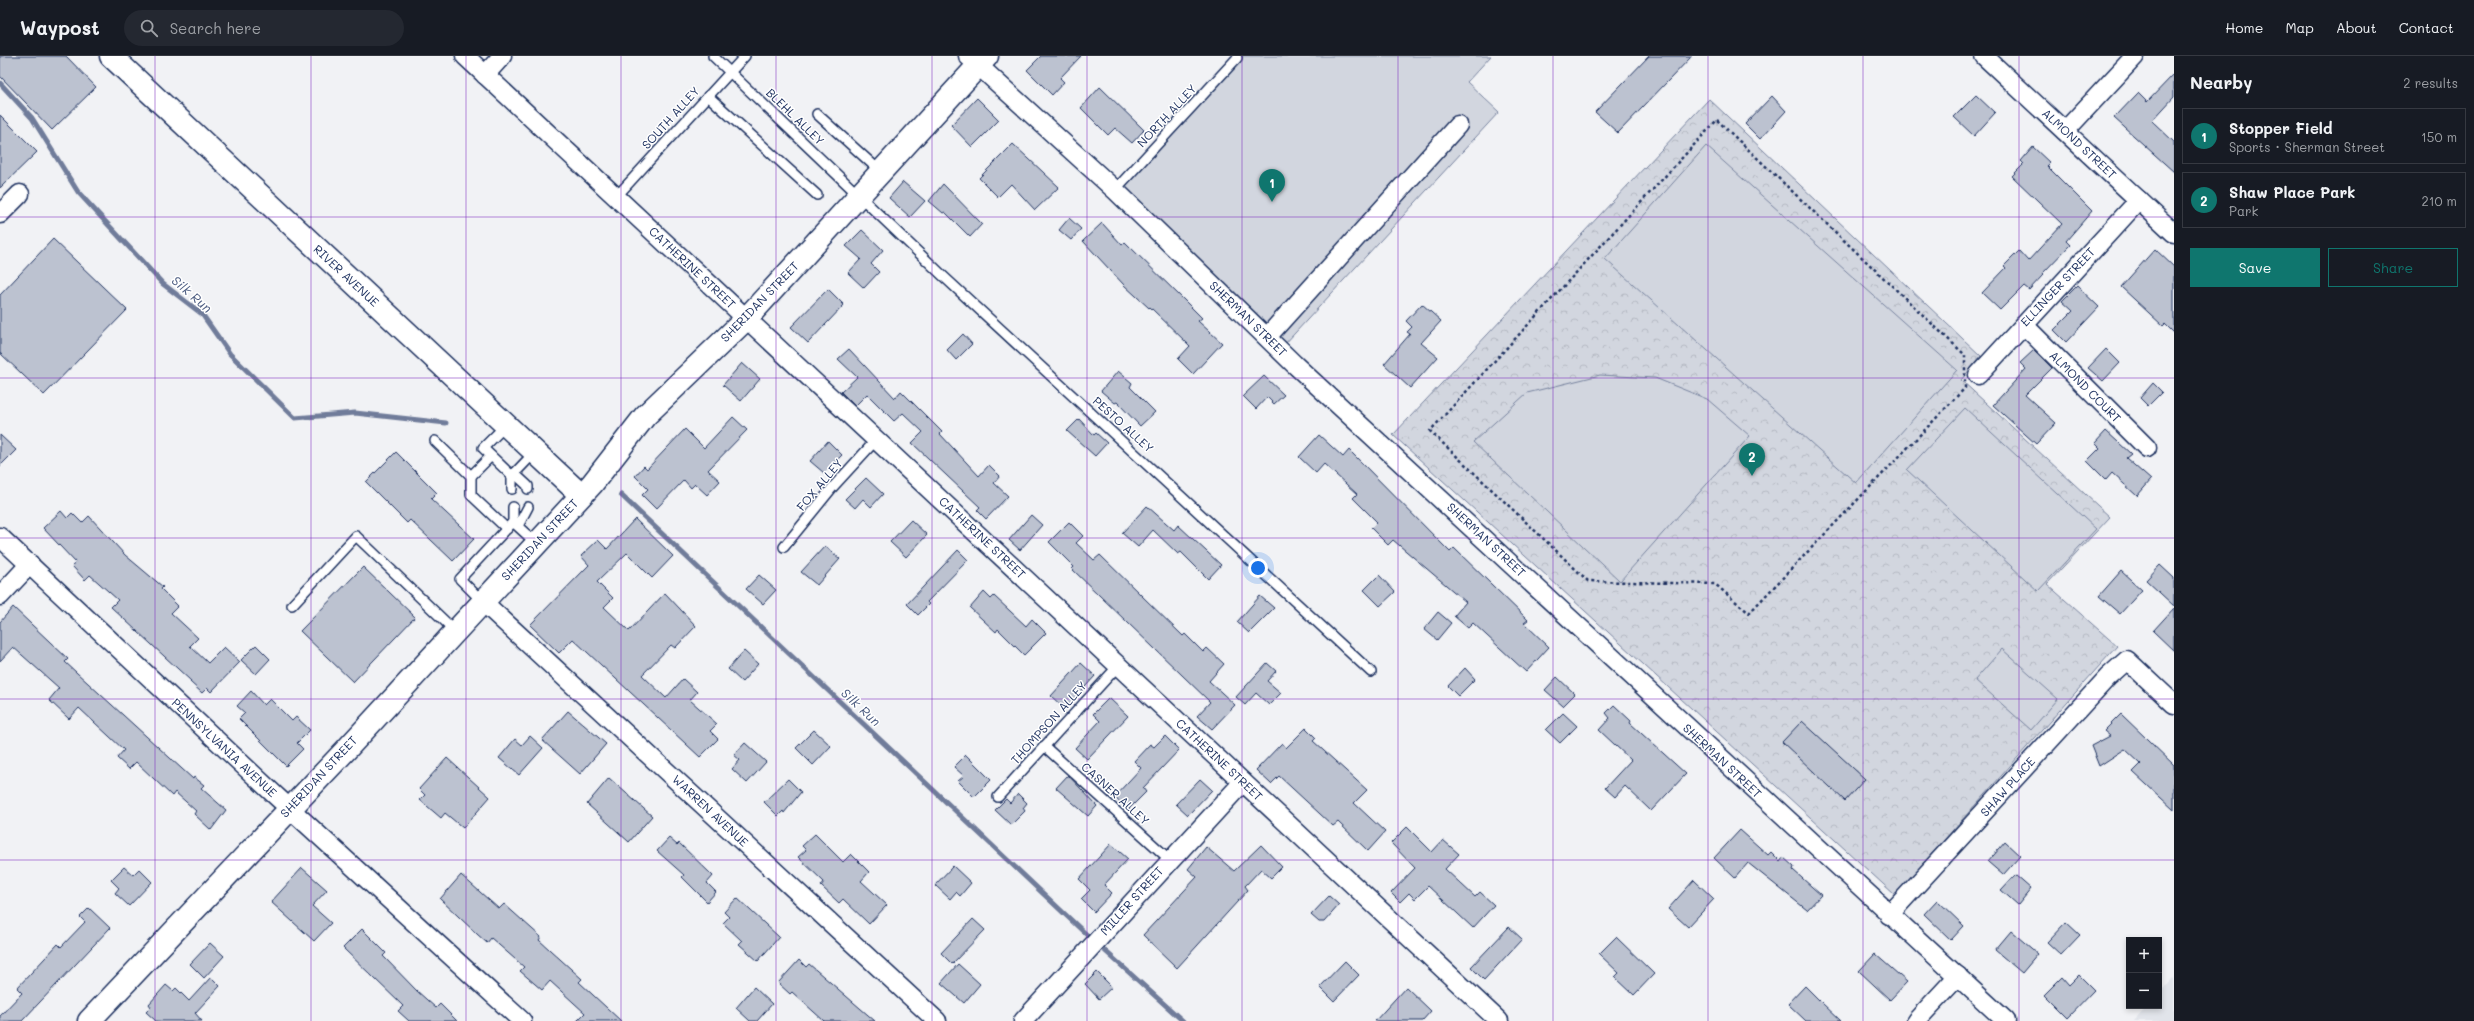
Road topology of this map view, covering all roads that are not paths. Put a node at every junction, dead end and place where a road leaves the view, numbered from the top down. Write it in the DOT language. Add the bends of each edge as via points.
graph roads {
  1 [pos="111,56"];
  2 [pos="465,56"];
  3 [pos="502,56"];
  4 [pos="713,56"];
  5 [pos="745,56"];
  6 [pos="1984,56"];
  7 [pos="2135,56"];
  8 [pos="1237,58"];
  9 [pos="978,59"];
  10 [pos="730,72"];
  11 [pos="485,75"];
  12 [pos="708,96"];
  13 [pos="817,114"];
  14 [pos="1458,125"];
  15 [pos="2065,131"];
  16 [pos="881,172"];
  17 [pos="1115,190"];
  18 [pos="20,194"];
  19 [pos="817,195"];
  20 [pos="860,196"];
  21 [pos="616,197"];
  22 [pos="2138,200"];
  23 [pos="0,214"];
  24 [pos="2174,233"];
  25 [pos="746,319"];
  26 [pos="2024,325"];
  27 [pos="1267,337"];
  28 [pos="1978,375"];
  29 [pos="506,425"];
  30 [pos="876,440"];
  31 [pos="435,441"];
  32 [pos="2147,448"];
  33 [pos="535,452"];
  34 [pos="491,456"];
  35 [pos="513,474"];
  36 [pos="471,476"];
  37 [pos="512,489"];
  38 [pos="528,489"];
  39 [pos="581,495"];
  40 [pos="513,507"];
  41 [pos="528,507"];
  42 [pos="516,524"];
  43 [pos="507,529"];
  44 [pos="0,536"];
  45 [pos="536,543"];
  46 [pos="784,548"];
  47 [pos="30,564"];
  48 [pos="0,596"];
  49 [pos="482,601"];
  50 [pos="292,605"];
  51 [pos="454,631"];
  52 [pos="1118,666"];
  53 [pos="1371,672"];
  54 [pos="2174,704"];
  55 [pos="1044,746"];
  56 [pos="1243,782"];
  57 [pos="998,797"];
  58 [pos="290,808"];
  59 [pos="1170,860"];
  60 [pos="1890,915"];
  61 [pos="1958,976"];
  62 [pos="90,1021"];
  63 [pos="522,1021"];
  64 [pos="937,1021"];
  65 [pos="1023,1021"];
  66 [pos="1499,1021"];
  67 [pos="1916,1021"];
  68 [pos="2006,1021"];
  1 -- 29 [label="street, RIVER AVENUE"];
  2 -- 11 [label="street, CATHERINE STREET"];
  3 -- 11 [label="street"];
  4 -- 10 [label="lane, BLEHL ALLEY"];
  5 -- 10 [label="lane, SOUTH ALLEY"];
  6 -- 15 [label="street, ALMOND STREET"];
  7 -- 15 [label="street"];
  8 -- 17 [label="lane, NORTH ALLEY"];
  9 -- 16 [label="street, SHERIDAN STREET"];
  9 -- 17 [label="street, SHERMAN STREET"];
  10 -- 12 [label="lane, SOUTH ALLEY"];
  10 -- 20 [label="lane, BLEHL ALLEY"];
  11 -- 21 [label="street, CATHERINE STREET"];
  12 -- 19 [label="lane"];
  12 -- 21 [label="lane, SOUTH ALLEY"];
  13 -- 16 [label="lane"];
  14 -- 27 [label="street"];
  15 -- 22 [label="street, ALMOND STREET"];
  16 -- 20 [label="street, SHERIDAN STREET"];
  17 -- 27 [label="street, SHERMAN STREET"];
  18 -- 23 [label="street"];
  20 -- 25 [label="street, SHERIDAN STREET"];
  20 -- 53 [label="lane, PESTO ALLEY"];
  21 -- 25 [label="street, CATHERINE STREET"];
  22 -- 24 [label="street, ALMOND STREET"];
  22 -- 26 [label="street, ELLINGER STREET"];
  25 -- 30 [label="street, CATHERINE STREET"];
  25 -- 39 [label="street, SHERIDAN STREET" via="645,416"];
  26 -- 28 [label="street, ELLINGER STREET"];
  26 -- 32 [label="street, ALMOND COURT"];
  27 -- 60 [label="street, SHERMAN STREET"];
  29 -- 33 [label="street, RIVER AVENUE"];
  29 -- 34 [label="lane" via="483,448"];
  30 -- 46 [label="lane, FOX ALLEY" via="832,488"];
  30 -- 52 [label="street, CATHERINE STREET"];
  31 -- 36 [label="lane"];
  33 -- 35 [label="lane"];
  33 -- 39 [label="street, RIVER AVENUE"];
  34 -- 35 [label="lane"];
  34 -- 36 [label="lane"];
  35 -- 37 [label="lane"];
  35 -- 38 [label="lane" via="528,486"];
  36 -- 43 [label="lane" via="471,495"];
  39 -- 45 [label="street, SHERIDAN STREET"];
  40 -- 42 [label="lane"];
  41 -- 42 [label="lane"];
  42 -- 43 [label="lane"];
  42 -- 45 [label="lane"];
  43 -- 49 [label="lane" via="460,579"];
  44 -- 47 [label="street, PENNSYLVANIA AVENUE"];
  45 -- 49 [label="street, SHERIDAN STREET"];
  47 -- 48 [label="street"];
  47 -- 58 [label="street, PENNSYLVANIA AVENUE"];
  49 -- 51 [label="street, SHERIDAN STREET"];
  49 -- 64 [label="street, WARREN AVENUE"];
  50 -- 51 [label="lane" via="356,536"];
  51 -- 58 [label="street, SHERIDAN STREET"];
  52 -- 55 [label="lane, THOMPSON ALLEY"];
  52 -- 56 [label="street, CATHERINE STREET"];
  54 -- 60 [label="street, SHAW PLACE" via="2127,660 2102,683"];
  55 -- 57 [label="lane, THOMPSON ALLEY"];
  55 -- 59 [label="lane, CASNER ALLEY"];
  56 -- 59 [label="street, MILLER STREET"];
  56 -- 66 [label="street, CATHERINE STREET"];
  58 -- 62 [label="street, SHERIDAN STREET"];
  58 -- 63 [label="street, PENNSYLVANIA AVENUE"];
  59 -- 65 [label="street, MILLER STREET"];
  60 -- 61 [label="street, SHERMAN STREET"];
  61 -- 67 [label="street"];
  61 -- 68 [label="street, SHERMAN STREET"];
}
